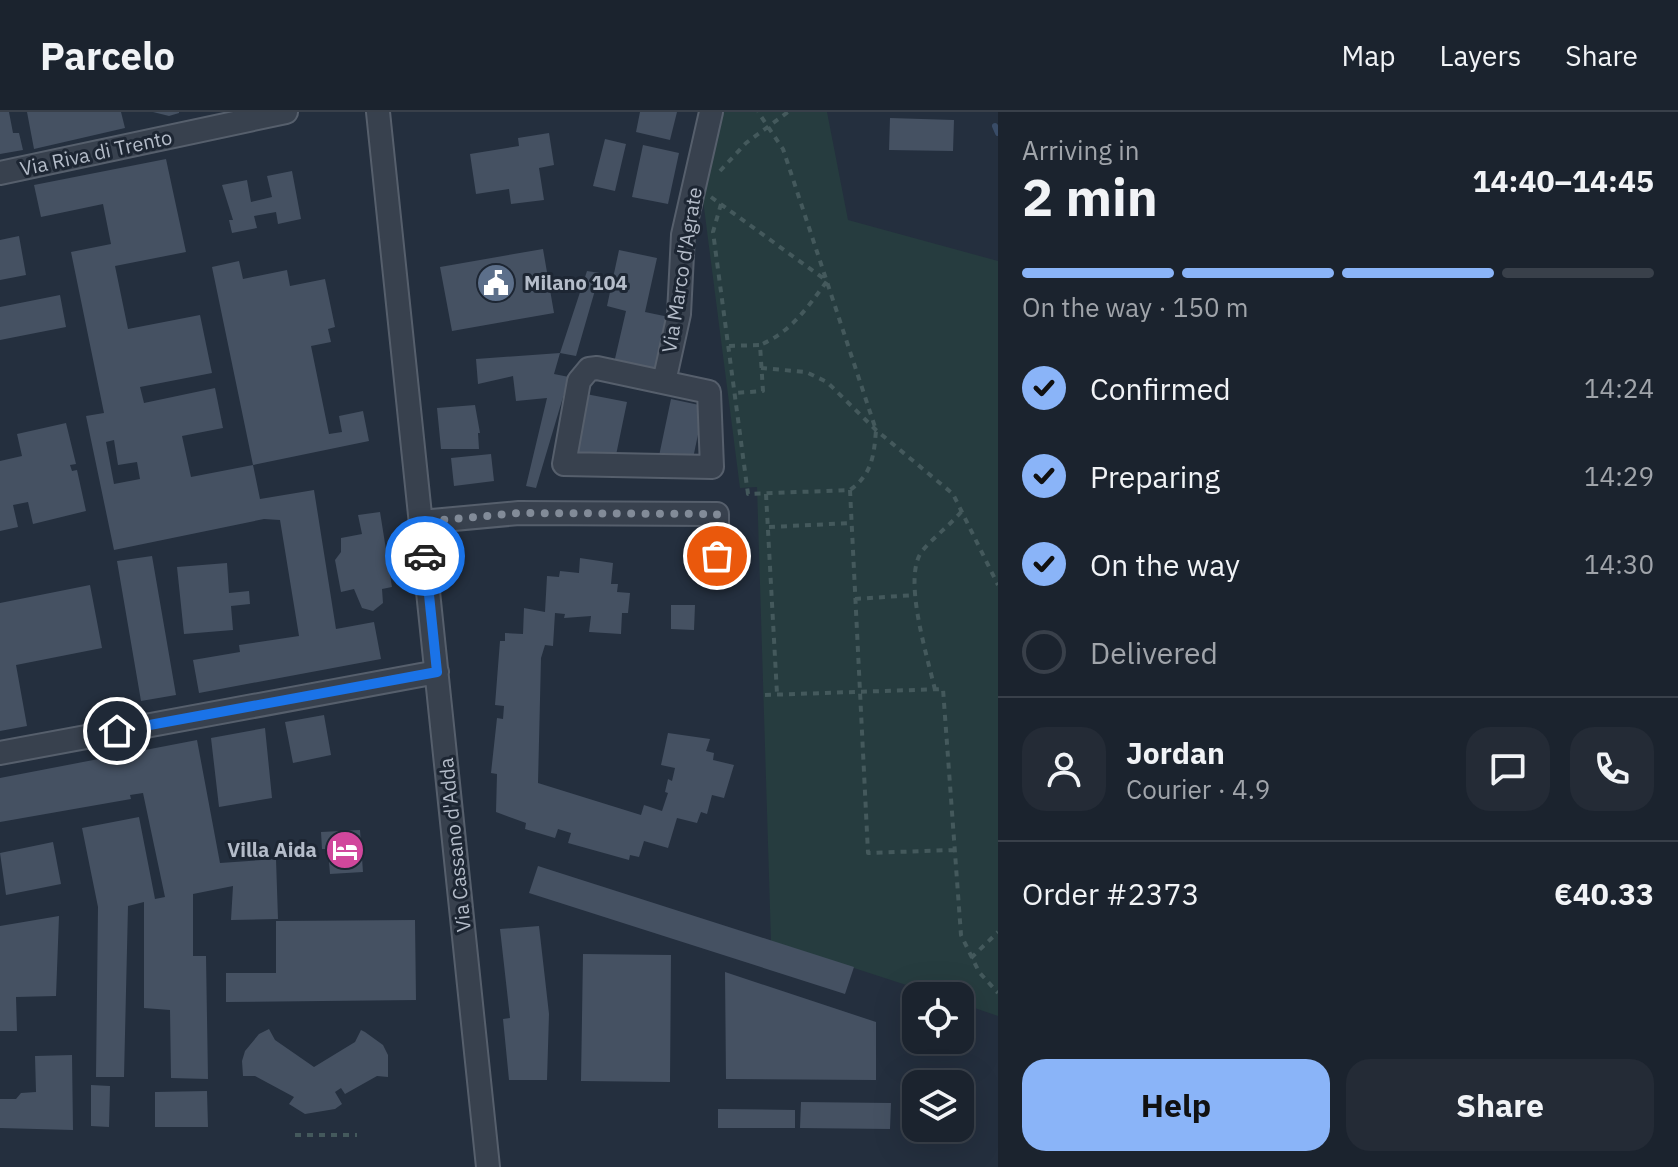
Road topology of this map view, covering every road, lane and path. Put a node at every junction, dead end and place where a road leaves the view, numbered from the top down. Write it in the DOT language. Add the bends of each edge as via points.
graph roads {
  1 [pos="286,112"];
  2 [pos="378,112"];
  3 [pos="711,112"];
  4 [pos="758,112"];
  5 [pos="788,112"];
  6 [pos="769,126"];
  7 [pos="0,173"];
  8 [pos="718,173"];
  9 [pos="694,190"];
  10 [pos="721,204"];
  11 [pos="827,281"];
  12 [pos="760,345"];
  13 [pos="728,346"];
  14 [pos="761,368"];
  15 [pos="664,382"];
  16 [pos="735,393"];
  17 [pos="876,430"];
  18 [pos="850,490"];
  19 [pos="766,494"];
  20 [pos="962,511"];
  21 [pos="421,522"];
  22 [pos="852,523"];
  23 [pos="769,527"];
  24 [pos="717,556"];
  25 [pos="998,585"];
  26 [pos="915,595"];
  27 [pos="855,599"];
  28 [pos="437,672"];
  29 [pos="935,690"];
  30 [pos="860,692"];
  31 [pos="777,694"];
  32 [pos="765,695"];
  33 [pos="0,753"];
  34 [pos="953,850"];
  35 [pos="998,932"];
  36 [pos="970,959"];
  37 [pos="998,993"];
  38 [pos="295,1135"];
  39 [pos="357,1135"];
  40 [pos="488,1167"];
  1 -- 7 [label="street, Via Riva di Trento"];
  2 -- 21 [label="street, Via Cassano d'Adda"];
  3 -- 9 [label="street, Via Marco d'Agrate"];
  4 -- 6 [label="path"];
  5 -- 6 [label="path"];
  6 -- 8 [label="path"];
  6 -- 11 [label="path" via="783,149"];
  9 -- 10 [label="path"];
  9 -- 15 [label="street, Via Marco d'Agrate" via="683,235 679,314"];
  10 -- 11 [label="path"];
  10 -- 13 [label="path" via="713,232"];
  11 -- 12 [label="path" via="796,321"];
  11 -- 17 [label="path"];
  12 -- 13 [label="path"];
  12 -- 14 [label="path"];
  13 -- 16 [label="path"];
  14 -- 16 [label="path" via="763,391"];
  14 -- 17 [label="path" via="806,372 827,382"];
  15 -- 15 [label="street, Via Marco d'Agrate" via="597,368 583,374 564,464 712,467 709,392"];
  16 -- 19 [label="path" via="748,494"];
  17 -- 18 [label="path" via="870,469"];
  17 -- 20 [label="path" via="953,494"];
  18 -- 19 [label="path"];
  18 -- 22 [label="path"];
  19 -- 23 [label="path"];
  20 -- 25 [label="path"];
  20 -- 26 [label="path" via="922,551 914,568"];
  21 -- 24 [label="street" via="519,513 717,514"];
  21 -- 28 [label="street, Via Cassano d'Adda"];
  22 -- 23 [label="path"];
  22 -- 27 [label="path"];
  23 -- 31 [label="path"];
  26 -- 27 [label="path"];
  26 -- 29 [label="path"];
  27 -- 30 [label="path"];
  28 -- 33 [label="street"];
  28 -- 40 [label="street, Via Cassano d'Adda"];
  29 -- 30 [label="path"];
  29 -- 34 [label="path" via="943,689"];
  30 -- 31 [label="path"];
  30 -- 34 [label="path" via="868,853"];
  31 -- 32 [label="path"];
  34 -- 36 [label="path" via="961,935"];
  35 -- 36 [label="path"];
  36 -- 37 [label="path"];
  38 -- 39 [label="path"];
}
